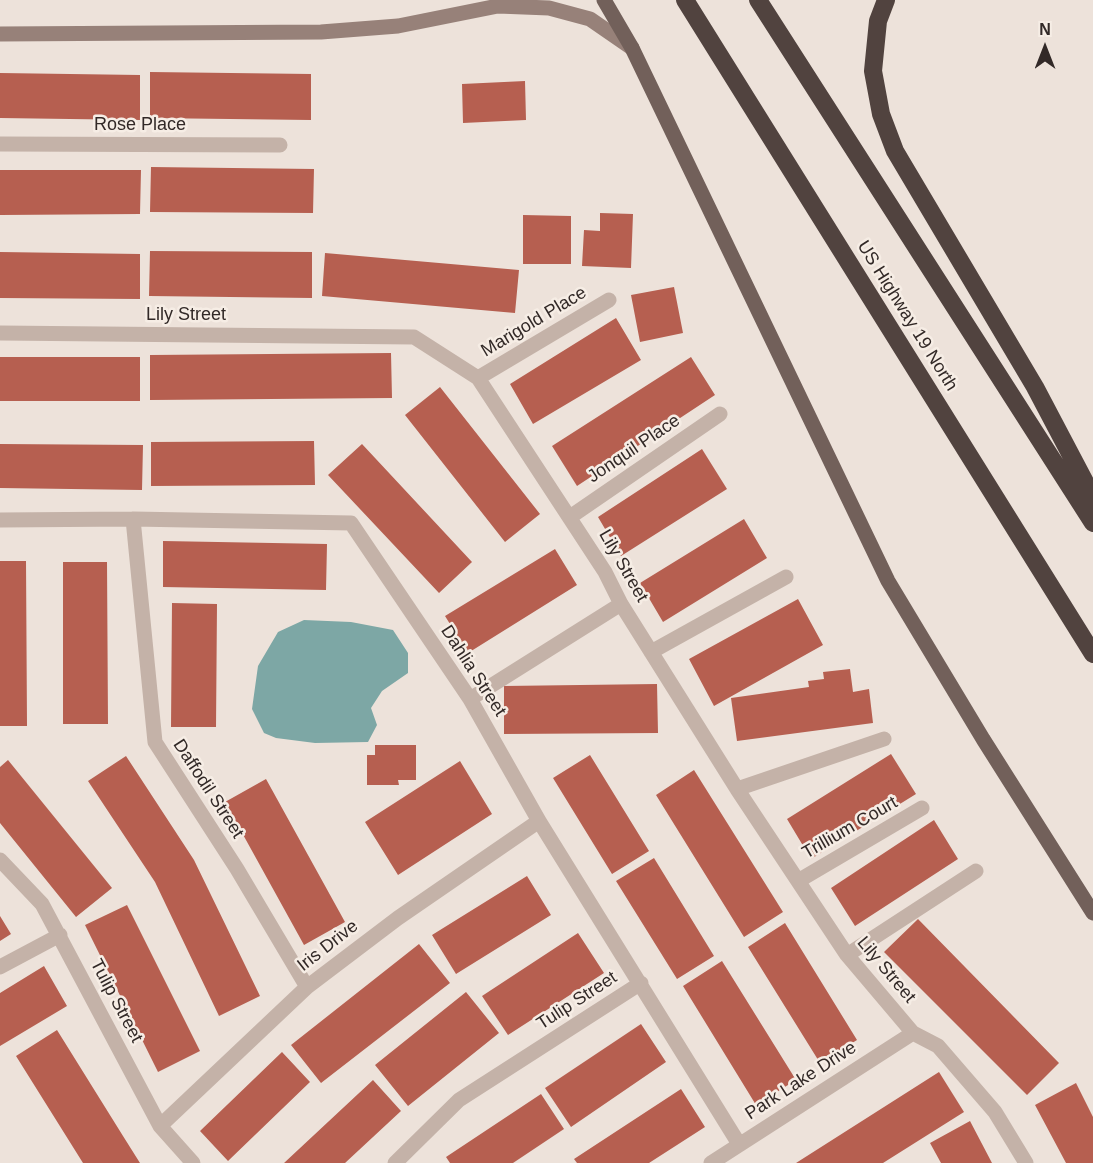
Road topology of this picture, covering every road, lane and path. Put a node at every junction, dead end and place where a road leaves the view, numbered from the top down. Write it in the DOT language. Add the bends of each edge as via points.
graph roads {
  1 [pos="604,0"];
  2 [pos="686,0"];
  3 [pos="758,0"];
  4 [pos="886,0"];
  5 [pos="503,3"];
  6 [pos="0,34"];
  7 [pos="632,48"];
  8 [pos="0,144"];
  9 [pos="280,145"];
  10 [pos="609,300"];
  11 [pos="0,333"];
  12 [pos="478,378"];
  13 [pos="720,414"];
  14 [pos="1093,497"];
  15 [pos="570,517"];
  16 [pos="134,519"];
  17 [pos="0,520"];
  18 [pos="1093,523"];
  19 [pos="786,577"];
  20 [pos="621,604"];
  21 [pos="651,652"];
  22 [pos="1093,654"];
  23 [pos="470,699"];
  24 [pos="884,739"];
  25 [pos="736,789"];
  26 [pos="922,808"];
  27 [pos="540,821"];
  28 [pos="0,860"];
  29 [pos="976,871"];
  30 [pos="798,881"];
  31 [pos="1093,913"];
  32 [pos="60,935"];
  33 [pos="847,956"];
  34 [pos="0,967"];
  35 [pos="641,983"];
  36 [pos="307,987"];
  37 [pos="913,1033"];
  38 [pos="160,1126"];
  39 [pos="739,1144"];
  40 [pos="193,1163"];
  41 [pos="395,1163"];
  42 [pos="711,1163"];
  43 [pos="1026,1163"];
  1 -- 7 [label="main road"];
  2 -- 22 [label="highway, US Highway 19 North"];
  3 -- 18 [label="highway"];
  4 -- 14 [label="highway" via="878,21 873,71 881,114 895,151 1035,387"];
  5 -- 6 [label="street" via="398,26 321,32"];
  5 -- 7 [label="street" via="590,20"];
  7 -- 31 [label="main road" via="888,581"];
  8 -- 9 [label="street, Rose Place"];
  10 -- 12 [label="street, Marigold Place"];
  11 -- 12 [label="street, Lily Street" via="414,337"];
  12 -- 15 [label="street, Lily Street"];
  13 -- 15 [label="street, Jonquil Place"];
  15 -- 20 [label="street, Lily Street"];
  16 -- 17 [label="street, Dahlia Street"];
  16 -- 23 [label="street, Dahlia Street" via="351,523"];
  16 -- 36 [label="street, Daffodil Street" via="155,742 237,868"];
  19 -- 21 [label="street"];
  20 -- 21 [label="street, Lily Street"];
  20 -- 23 [label="street"];
  21 -- 25 [label="street, Lily Street"];
  23 -- 27 [label="street, Dahlia Street"];
  24 -- 25 [label="street"];
  25 -- 30 [label="street, Lily Street"];
  26 -- 30 [label="street, Trillium Court"];
  27 -- 35 [label="street, Dahlia Street"];
  27 -- 36 [label="street, Iris Drive" via="398,918"];
  28 -- 32 [label="street, Tulip Street" via="42,904"];
  29 -- 33 [label="street"];
  30 -- 33 [label="street, Lily Street"];
  32 -- 34 [label="street"];
  32 -- 38 [label="street, Tulip Street"];
  33 -- 37 [label="street, Lily Street"];
  35 -- 39 [label="street, Dahlia Street"];
  35 -- 41 [label="street, Tulip Street" via="459,1100"];
  36 -- 38 [label="street, Iris Drive"];
  37 -- 39 [label="street, Park Lake Drive"];
  37 -- 43 [label="street, Lily Street" via="938,1046 995,1112"];
  38 -- 40 [label="street, Tulip Street"];
  39 -- 42 [label="street, Park Lake Drive"];
}
